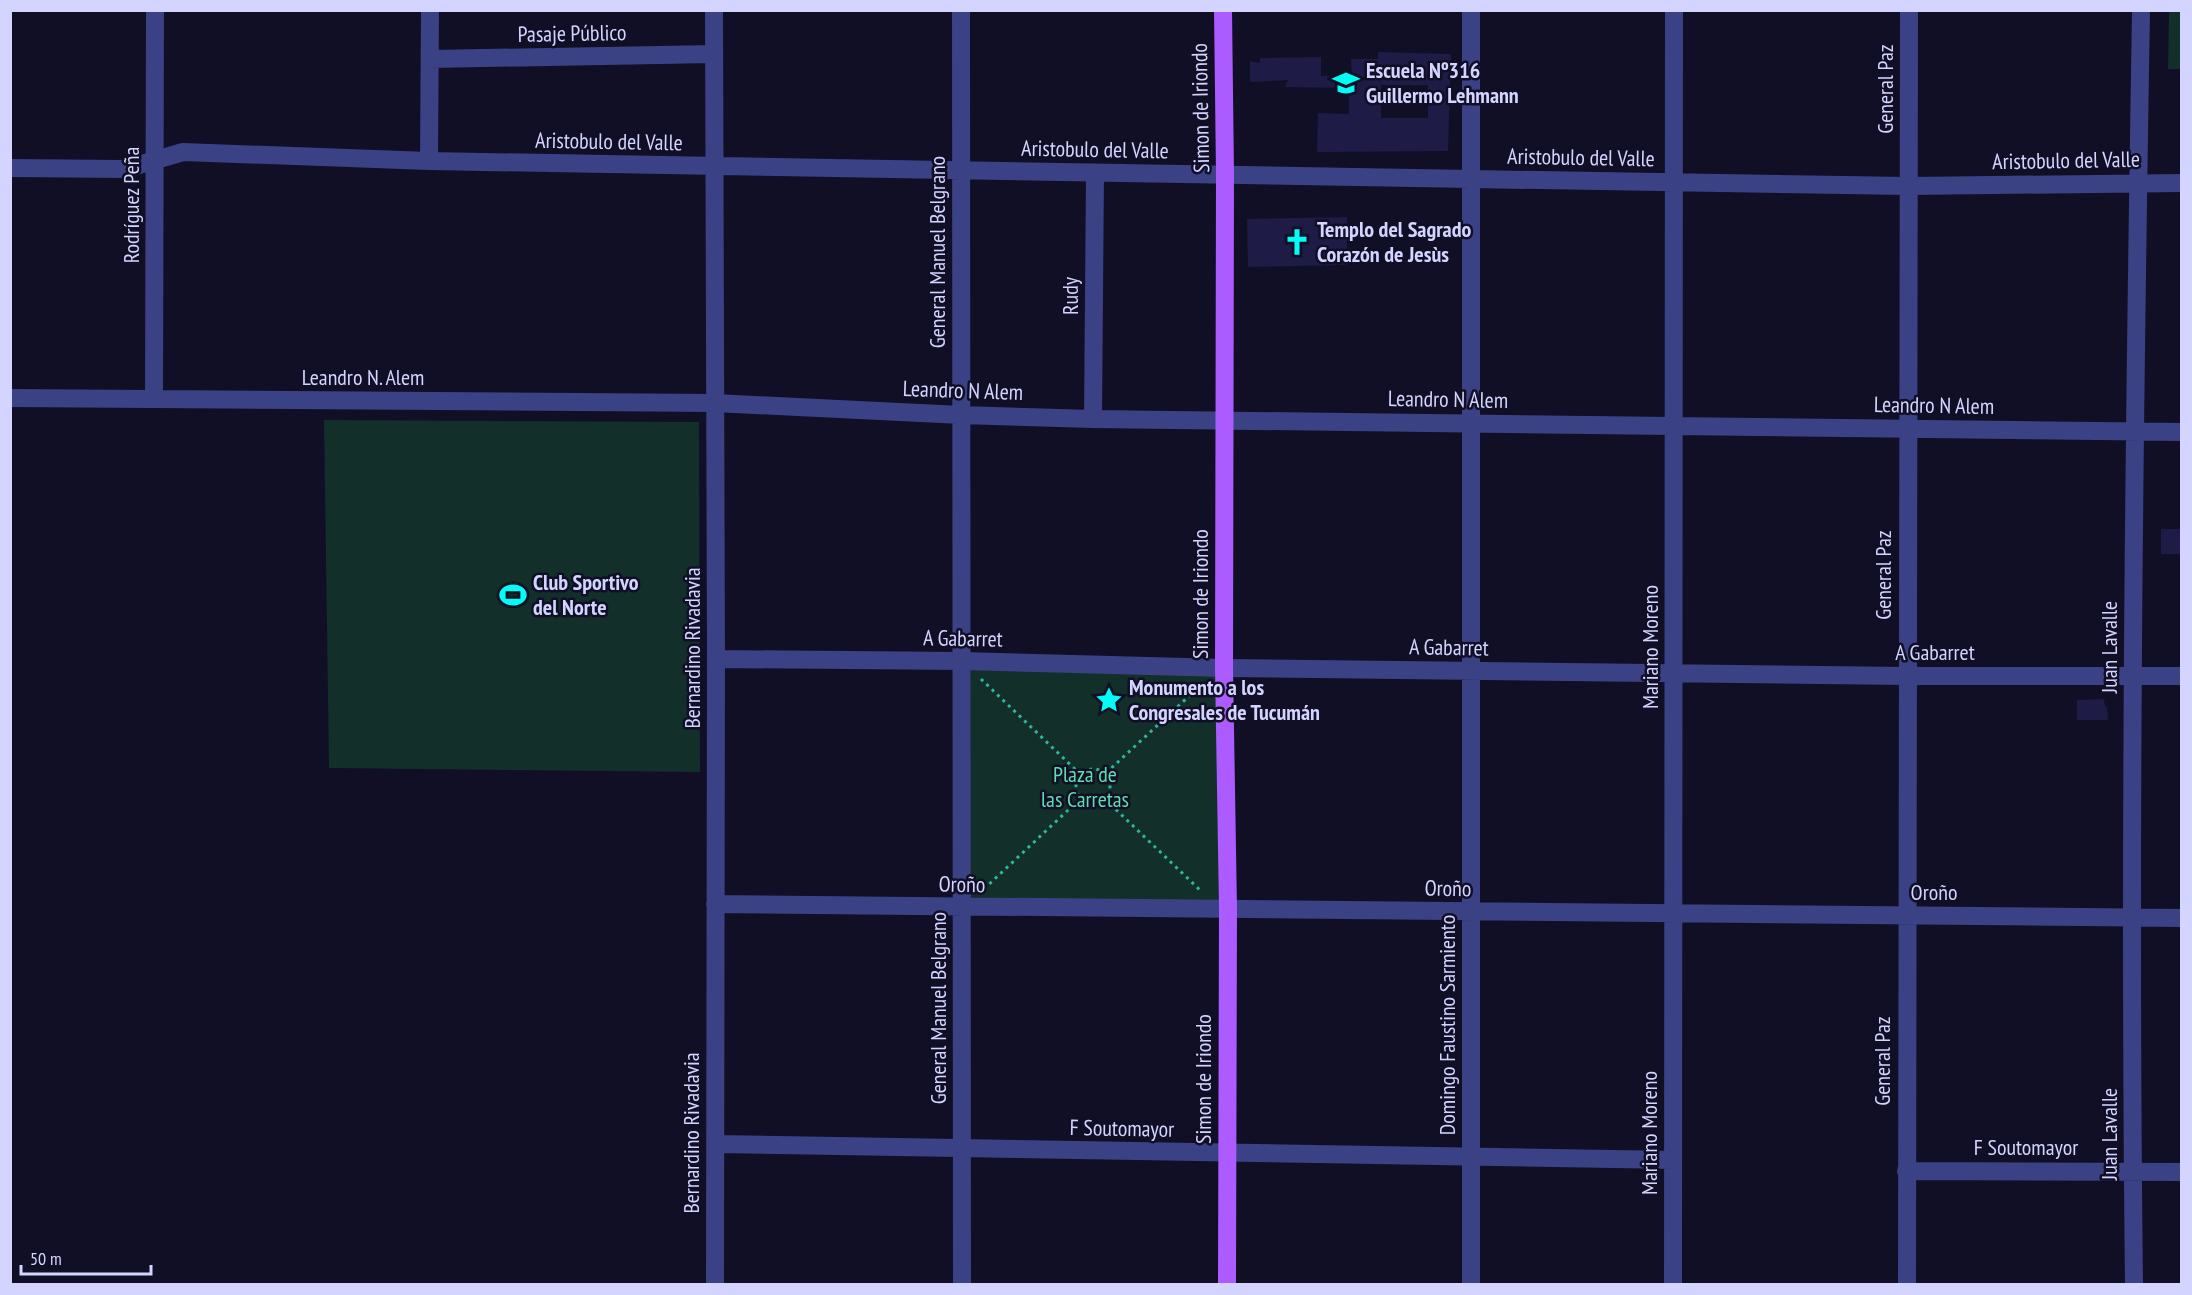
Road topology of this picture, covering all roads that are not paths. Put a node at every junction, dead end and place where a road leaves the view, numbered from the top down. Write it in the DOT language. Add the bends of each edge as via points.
graph roads {
  1 [pos="155,10"];
  2 [pos="430,10"];
  3 [pos="714,10"];
  4 [pos="961,10"];
  5 [pos="1223,10"];
  6 [pos="1471,10"];
  7 [pos="1674,10"];
  8 [pos="1909,10"];
  9 [pos="2141,10"];
  10 [pos="714,54"];
  11 [pos="430,59"];
  12 [pos="156,161"];
  13 [pos="429,161"];
  14 [pos="714,167"];
  15 [pos="10,168"];
  16 [pos="961,171"];
  17 [pos="1095,173"];
  18 [pos="1225,175"];
  19 [pos="1471,179"];
  20 [pos="1674,182"];
  21 [pos="2138,182"];
  22 [pos="2181,183"];
  23 [pos="1908,186"];
  24 [pos="10,398"];
  25 [pos="154,399"];
  26 [pos="715,403"];
  27 [pos="961,415"];
  28 [pos="1093,419"];
  29 [pos="1223,420"];
  30 [pos="1471,423"];
  31 [pos="1674,425"];
  32 [pos="1908,428"];
  33 [pos="2134,431"];
  34 [pos="2181,432"];
  35 [pos="716,659"];
  36 [pos="962,661"];
  37 [pos="1224,668"];
  38 [pos="1471,671"];
  39 [pos="1674,673"];
  40 [pos="2133,675"];
  41 [pos="1907,676"];
  42 [pos="2181,676"];
  43 [pos="715,904"];
  44 [pos="962,908"];
  45 [pos="1228,909"];
  46 [pos="1471,912"];
  47 [pos="1673,914"];
  48 [pos="1907,916"];
  49 [pos="2132,918"];
  50 [pos="2181,918"];
  51 [pos="714,1144"];
  52 [pos="962,1149"];
  53 [pos="1227,1154"];
  54 [pos="1471,1158"];
  55 [pos="1673,1161"];
  56 [pos="1906,1171"];
  57 [pos="2133,1171"];
  58 [pos="2181,1172"];
  59 [pos="715,1284"];
  60 [pos="962,1284"];
  61 [pos="1227,1284"];
  62 [pos="1471,1284"];
  63 [pos="1673,1284"];
  64 [pos="1907,1284"];
  65 [pos="2134,1284"];
  1 -- 12 [label="street, Rodríguez Peña"];
  2 -- 11 [label="street"];
  3 -- 10 [label="street, Bernardino Rivadavia"];
  4 -- 16 [label="street, General Manuel Belgrano"];
  5 -- 18 [label="main road, Simon de Iriondo"];
  6 -- 19 [label="street, Domingo Faustino Sarmiento"];
  7 -- 20 [label="street, Mariano Moreno"];
  8 -- 23 [label="street, General Paz"];
  9 -- 21 [label="street, Juan Lavalle"];
  10 -- 11 [label="street, Pasaje Público"];
  10 -- 14 [label="street, Bernardino Rivadavia"];
  11 -- 13 [label="street"];
  12 -- 13 [label="street, Aristobulo del Valle" via="183,152"];
  12 -- 15 [label="street, Aristobulo del Valle" via="124,169"];
  12 -- 25 [label="street, Rodríguez Peña"];
  13 -- 14 [label="street, Aristobulo del Valle"];
  14 -- 16 [label="street, Aristobulo del Valle"];
  14 -- 26 [label="street, Bernardino Rivadavia"];
  16 -- 17 [label="street, Aristobulo del Valle"];
  16 -- 27 [label="street, General Manuel Belgrano"];
  17 -- 18 [label="street, Aristobulo del Valle"];
  17 -- 28 [label="street, Rudy"];
  18 -- 19 [label="street, Aristobulo del Valle"];
  18 -- 29 [label="main road, Simon de Iriondo"];
  19 -- 20 [label="street, Aristobulo del Valle"];
  19 -- 30 [label="street, Domingo Faustino Sarmiento"];
  20 -- 23 [label="street, Aristobulo del Valle"];
  20 -- 31 [label="street, Mariano Moreno"];
  21 -- 22 [label="street, Aristobulo del Valle"];
  21 -- 23 [label="street, Aristobulo del Valle"];
  21 -- 33 [label="street, Juan Lavalle"];
  23 -- 32 [label="street, General Paz"];
  24 -- 25 [label="street, Leandro N. Alem"];
  25 -- 26 [label="street, Leandro N. Alem"];
  26 -- 27 [label="street, Leandro N Alem"];
  26 -- 35 [label="street, Bernardino Rivadavia"];
  27 -- 28 [label="street, Leandro N Alem"];
  27 -- 36 [label="street, General Manuel Belgrano"];
  28 -- 29 [label="street, Leandro N Alem"];
  29 -- 30 [label="street, Leandro N Alem"];
  29 -- 37 [label="main road, Simon de Iriondo"];
  30 -- 31 [label="street, Leandro N Alem"];
  30 -- 38 [label="street, Domingo Faustino Sarmiento"];
  31 -- 32 [label="street, Leandro N Alem"];
  31 -- 39 [label="street, Mariano Moreno"];
  32 -- 33 [label="street, Leandro N Alem"];
  32 -- 41 [label="street, General Paz"];
  33 -- 34 [label="street, Leandro N Alem"];
  33 -- 40 [label="street, Juan Lavalle"];
  35 -- 36 [label="street, A Gabarret"];
  35 -- 43 [label="street, Bernardino Rivadavia"];
  36 -- 37 [label="street, A Gabarret"];
  36 -- 44 [label="street, General Manuel Belgrano"];
  37 -- 38 [label="street, A Gabarret"];
  37 -- 45 [label="main road, Simon de Iriondo"];
  38 -- 39 [label="street, A Gabarret"];
  38 -- 46 [label="street, Domingo Faustino Sarmiento"];
  39 -- 41 [label="street, A Gabarret"];
  39 -- 47 [label="street, Mariano Moreno"];
  40 -- 41 [label="street, A Gabarret"];
  40 -- 42 [label="street, A Gabarret"];
  40 -- 49 [label="street, Juan Lavalle"];
  41 -- 48 [label="street, General Paz"];
  43 -- 44 [label="street, Oroño"];
  43 -- 51 [label="street, Bernardino Rivadavia"];
  44 -- 45 [label="street, Oroño"];
  44 -- 52 [label="street, General Manuel Belgrano"];
  45 -- 46 [label="street, Oroño"];
  45 -- 53 [label="main road, Simon de Iriondo"];
  46 -- 47 [label="street, Oroño"];
  46 -- 54 [label="street, Domingo Faustino Sarmiento"];
  47 -- 48 [label="street, Oroño"];
  47 -- 55 [label="street, Mariano Moreno"];
  48 -- 49 [label="street, Oroño"];
  48 -- 56 [label="street, General Paz"];
  49 -- 50 [label="street, Oroño"];
  49 -- 57 [label="street, Juan Lavalle"];
  51 -- 52 [label="street, F Soutomayor"];
  51 -- 59 [label="street, Bernardino Rivadavia"];
  52 -- 53 [label="street, F Soutomayor"];
  52 -- 60 [label="street, General Manuel Belgrano"];
  53 -- 54 [label="street, F Soutomayor"];
  53 -- 61 [label="main road, Simon de Iriondo"];
  54 -- 55 [label="street, F Soutomayor"];
  54 -- 62 [label="street, Domingo Faustino Sarmiento"];
  55 -- 63 [label="street, Mariano Moreno"];
  56 -- 57 [label="street, F Soutomayor"];
  56 -- 64 [label="street, General Paz"];
  57 -- 58 [label="street, F Soutomayor"];
  57 -- 65 [label="street, Juan Lavalle"];
}
